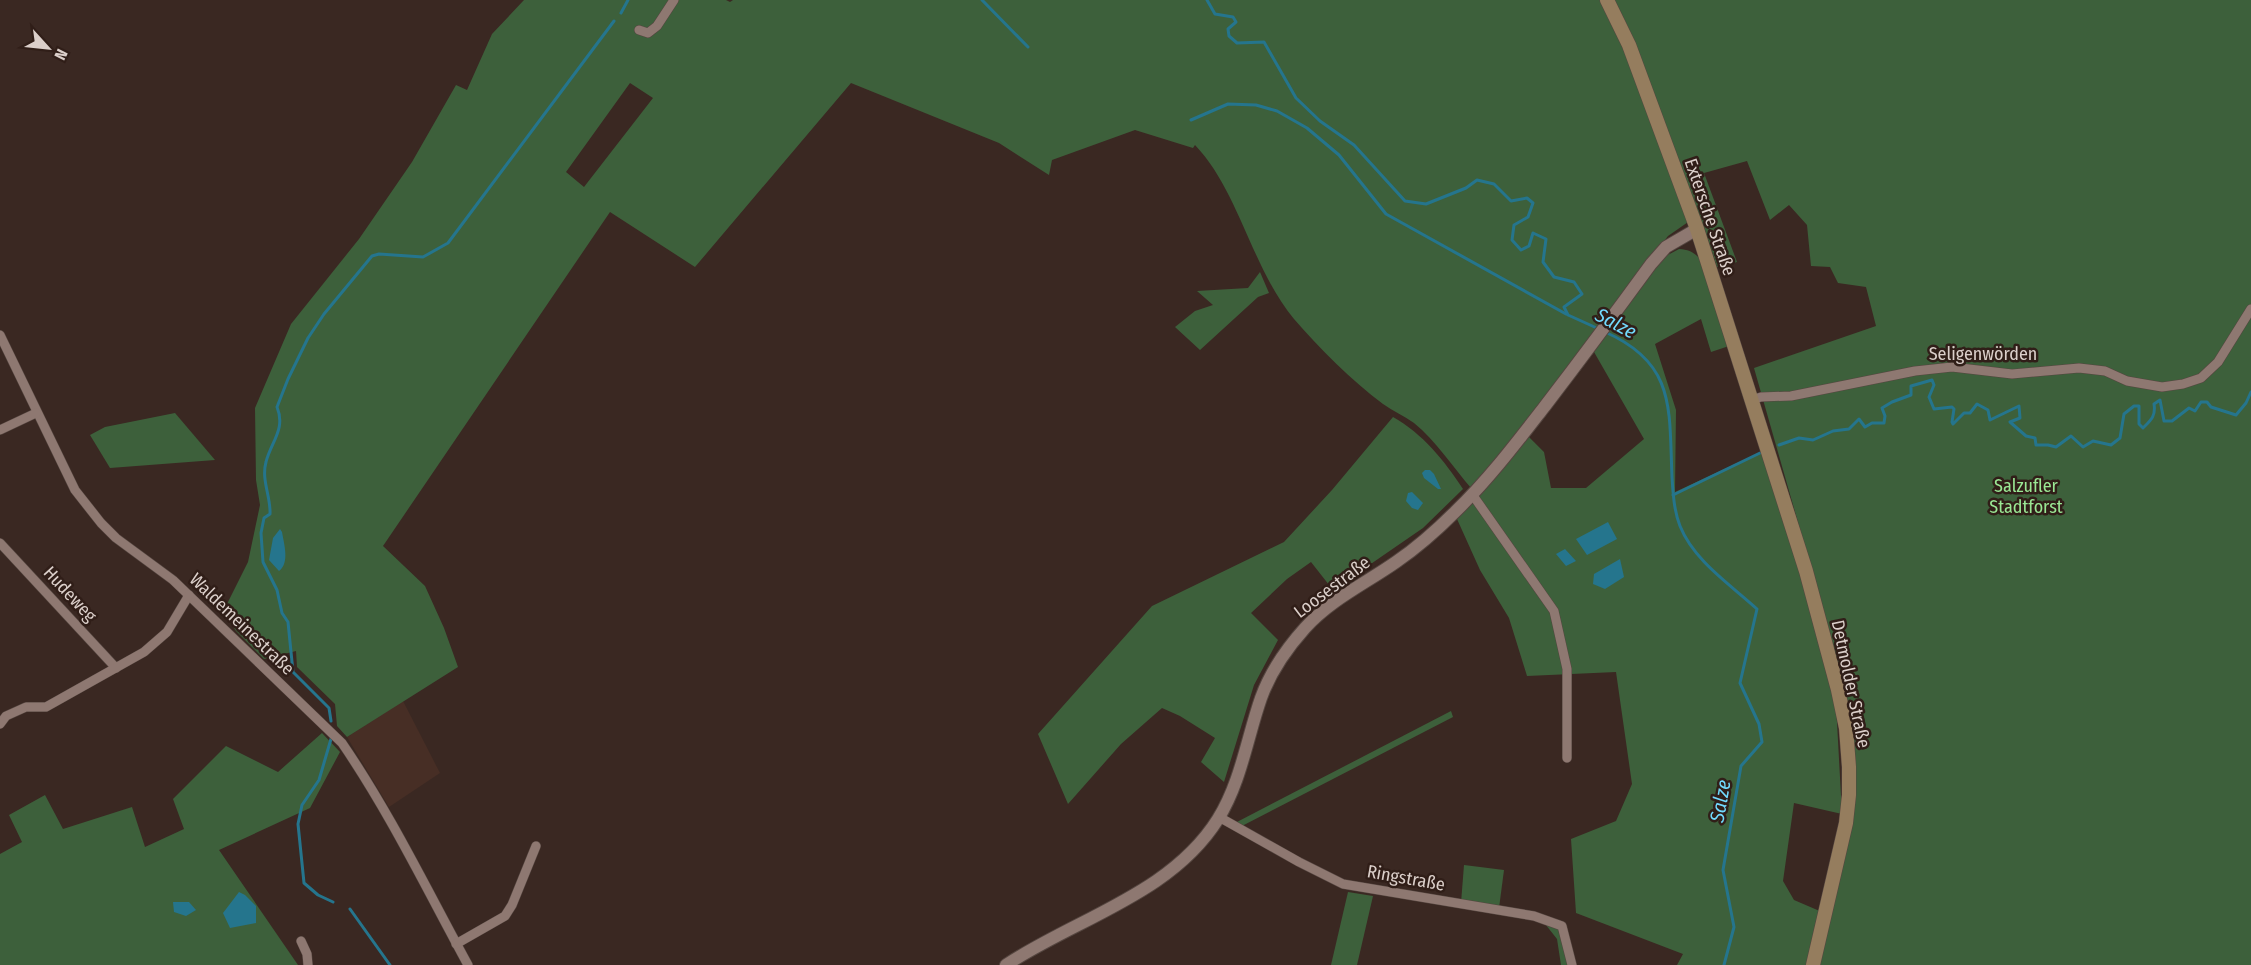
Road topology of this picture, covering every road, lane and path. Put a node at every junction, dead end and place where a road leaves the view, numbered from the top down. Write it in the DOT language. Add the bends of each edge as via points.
graph roads {
  1 [pos="674,0"];
  2 [pos="1607,0"];
  3 [pos="639,30"];
  4 [pos="1697,229"];
  5 [pos="2251,309"];
  6 [pos="0,335"];
  7 [pos="1751,400"];
  8 [pos="36,412"];
  9 [pos="0,430"];
  10 [pos="1768,450"];
  11 [pos="1472,494"];
  12 [pos="0,543"];
  13 [pos="189,594"];
  14 [pos="116,668"];
  15 [pos="0,707"];
  16 [pos="6,716"];
  17 [pos="0,724"];
  18 [pos="1567,758"];
  19 [pos="1219,817"];
  20 [pos="536,846"];
  21 [pos="302,941"];
  22 [pos="456,945"];
  23 [pos="308,965"];
  24 [pos="468,965"];
  25 [pos="1006,965"];
  26 [pos="1572,965"];
  27 [pos="1813,965"];
  1 -- 3 [label="street" via="657,26 648,33"];
  2 -- 4 [label="main road, Extersche Straße" via="1629,45"];
  4 -- 7 [label="main road, Extersche Straße"];
  4 -- 11 [label="street, Loosestraße" via="1666,247"];
  5 -- 7 [label="street, Seligenwörden" via="2218,362 2201,378 2182,384 2162,387 2079,368 2012,374 1952,367 1915,370 1791,396"];
  6 -- 8 [label="street, Waldemeinestraße"];
  7 -- 10 [label="main road, Extersche Straße"];
  8 -- 9 [label="street"];
  8 -- 13 [label="street, Waldemeinestraße" via="75,490 95,516 116,538"];
  10 -- 27 [label="main road, Detmolder Straße" via="1823,630 1848,747 1846,823"];
  11 -- 18 [label="street" via="1554,611 1567,669"];
  11 -- 19 [label="street, Loosestraße" via="1424,541 1332,604 1290,646 1261,697 1242,764"];
  12 -- 14 [label="street, Hudeweg"];
  13 -- 14 [label="street" via="167,632 144,652"];
  13 -- 22 [label="street, Waldemeinestraße" via="342,743 403,843"];
  14 -- 16 [label="street" via="46,707 26,707"];
  15 -- 16 [label="street"];
  16 -- 17 [label="street"];
  19 -- 25 [label="street, Loosestraße" via="1196,847 1161,878"];
  19 -- 26 [label="street, Ringstraße" via="1344,884 1534,916 1562,926"];
  20 -- 22 [label="street" via="505,916"];
  21 -- 23 [label="street"];
  22 -- 24 [label="street, Waldemeinestraße"];
}
